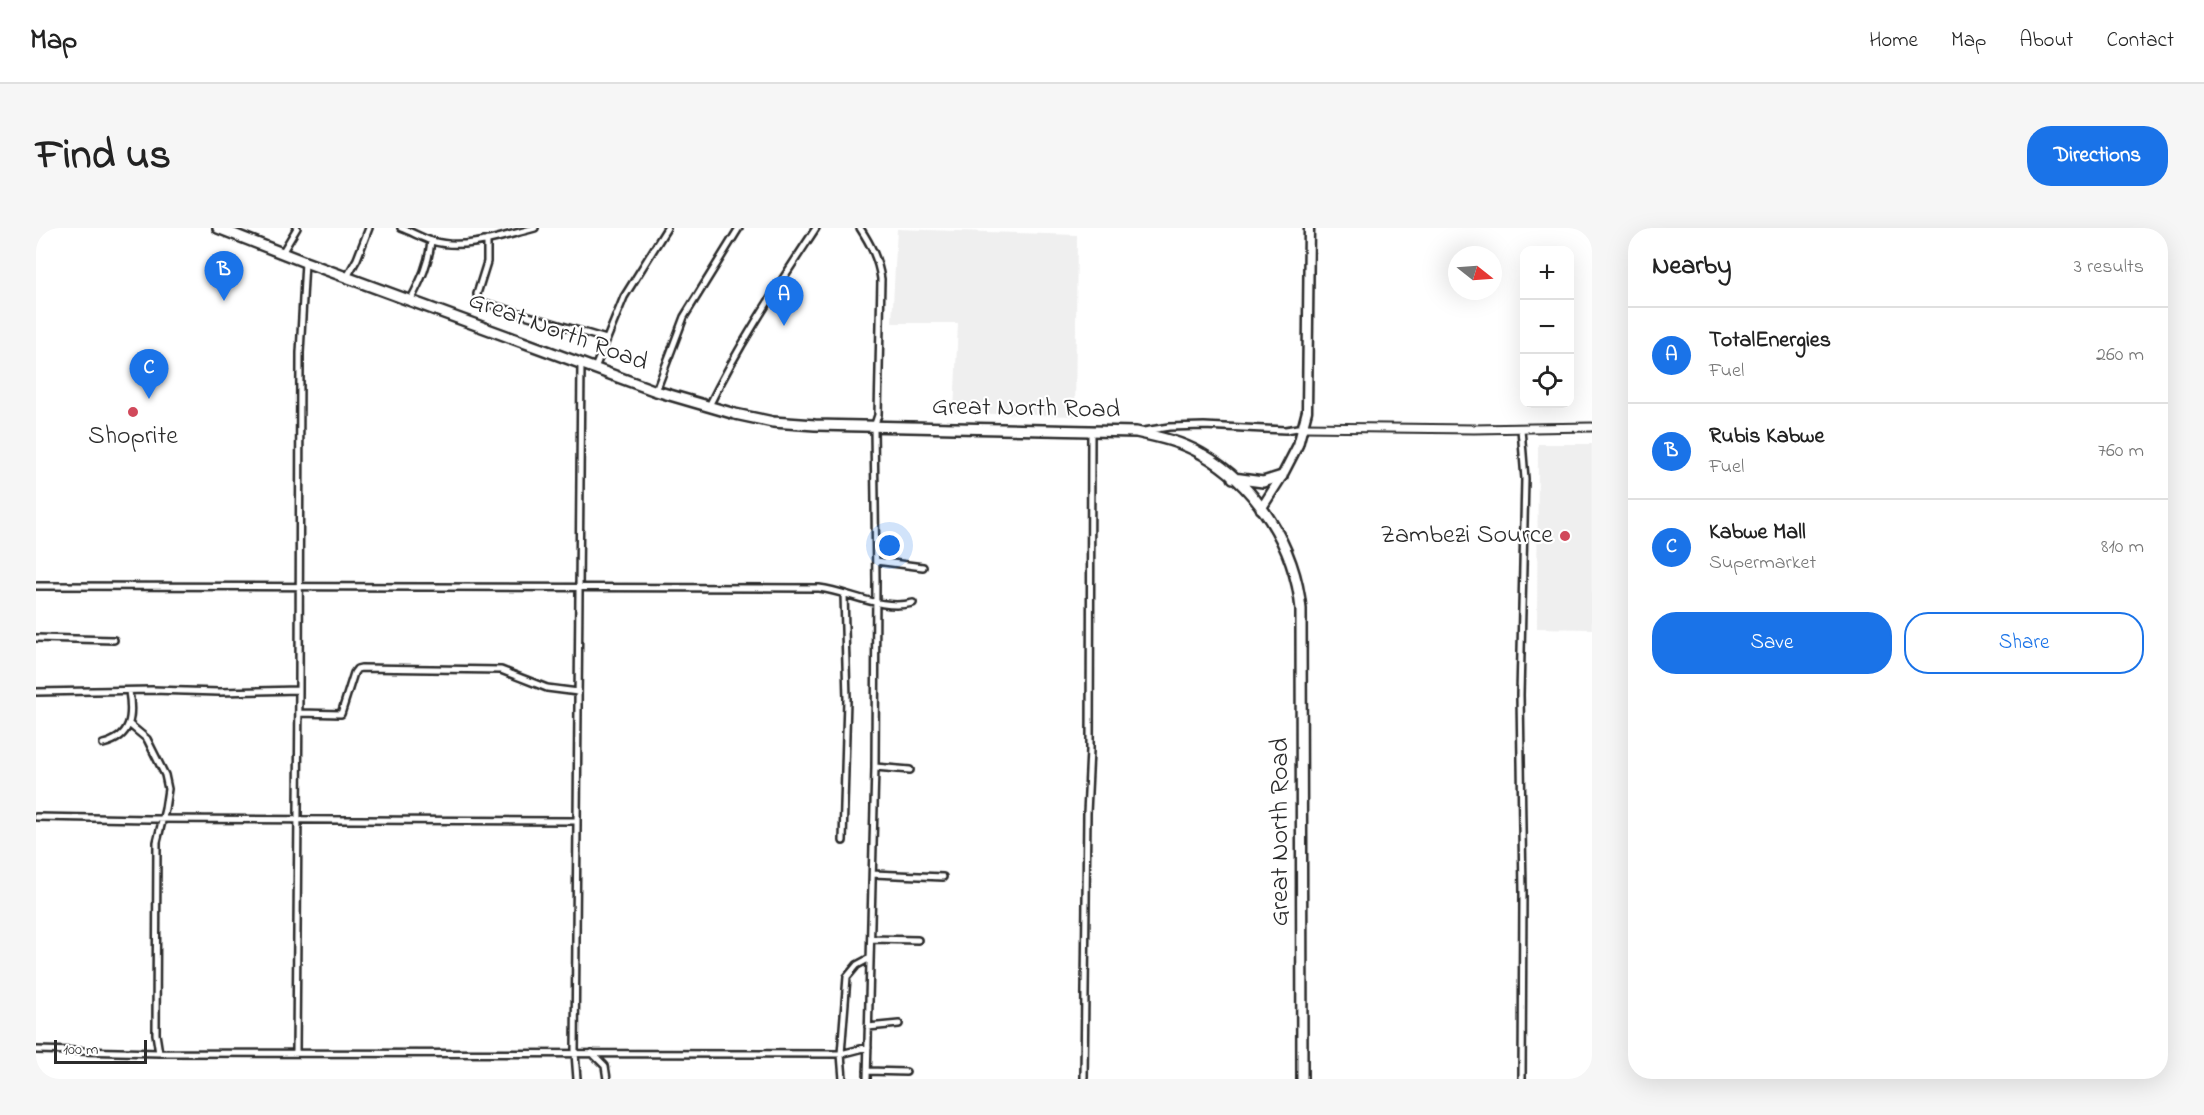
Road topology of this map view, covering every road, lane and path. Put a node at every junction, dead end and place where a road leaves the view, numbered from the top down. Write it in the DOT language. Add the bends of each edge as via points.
graph roads {
  1 [pos="218,228"];
  2 [pos="297,228"];
  3 [pos="369,228"];
  4 [pos="401,228"];
  5 [pos="536,228"];
  6 [pos="667,228"];
  7 [pos="739,228"];
  8 [pos="816,228"];
  9 [pos="860,228"];
  10 [pos="1310,228"];
  11 [pos="487,240"];
  12 [pos="431,241"];
  13 [pos="282,254"];
  14 [pos="305,262"];
  15 [pos="347,276"];
  16 [pos="411,299"];
  17 [pos="606,339"];
  18 [pos="581,363"];
  19 [pos="594,368"];
  20 [pos="656,391"];
  21 [pos="709,406"];
  22 [pos="874,427"];
  23 [pos="1592,427"];
  24 [pos="1303,428"];
  25 [pos="1521,429"];
  26 [pos="1091,430"];
  27 [pos="1136,432"];
  28 [pos="1282,476"];
  29 [pos="1233,478"];
  30 [pos="1261,509"];
  31 [pos="876,561"];
  32 [pos="923,567"];
  33 [pos="36,586"];
  34 [pos="298,587"];
  35 [pos="578,587"];
  36 [pos="844,594"];
  37 [pos="875,603"];
  38 [pos="913,603"];
  39 [pos="36,638"];
  40 [pos="114,640"];
  41 [pos="299,690"];
  42 [pos="129,691"];
  43 [pos="36,692"];
  44 [pos="578,692"];
  45 [pos="300,713"];
  46 [pos="129,724"];
  47 [pos="103,744"];
  48 [pos="875,767"];
  49 [pos="910,770"];
  50 [pos="36,817"];
  51 [pos="164,819"];
  52 [pos="298,819"];
  53 [pos="577,820"];
  54 [pos="843,841"];
  55 [pos="873,874"];
  56 [pos="943,877"];
  57 [pos="871,939"];
  58 [pos="918,940"];
  59 [pos="870,958"];
  60 [pos="899,1024"];
  61 [pos="868,1028"];
  62 [pos="868,1047"];
  63 [pos="36,1050"];
  64 [pos="296,1052"];
  65 [pos="159,1053"];
  66 [pos="575,1053"];
  67 [pos="592,1053"];
  68 [pos="841,1054"];
  69 [pos="867,1071"];
  70 [pos="906,1072"];
  71 [pos="577,1079"];
  72 [pos="607,1079"];
  73 [pos="843,1079"];
  74 [pos="867,1079"];
  75 [pos="1084,1079"];
  76 [pos="1302,1079"];
  77 [pos="1522,1079"];
  1 -- 13 [label="highway, Great North Road"];
  2 -- 13 [label="street"];
  3 -- 15 [label="street"];
  4 -- 12 [label="street"];
  5 -- 11 [label="street"];
  6 -- 17 [label="street" via="624,297"];
  7 -- 20 [label="street" via="684,317"];
  8 -- 21 [label="street" via="752,325"];
  9 -- 22 [label="street" via="871,246 881,279 878,415"];
  10 -- 24 [label="main road" via="1308,388"];
  11 -- 12 [label="street" via="462,244"];
  11 -- 17 [label="street" via="487,262 478,301"];
  12 -- 16 [label="street" via="424,273"];
  13 -- 14 [label="highway, Great North Road"];
  14 -- 15 [label="highway, Great North Road"];
  14 -- 34 [label="street" via="300,353"];
  15 -- 16 [label="highway, Great North Road"];
  16 -- 18 [label="highway, Great North Road"];
  17 -- 19 [label="street"];
  18 -- 19 [label="highway, Great North Road"];
  18 -- 35 [label="street"];
  19 -- 20 [label="highway, Great North Road"];
  20 -- 21 [label="highway, Great North Road"];
  21 -- 22 [label="highway, Great North Road" via="773,422"];
  22 -- 26 [label="highway, Great North Road"];
  22 -- 31 [label="street"];
  23 -- 25 [label="street"];
  24 -- 25 [label="street"];
  24 -- 27 [label="street" via="1169,427"];
  24 -- 28 [label="main road"];
  25 -- 77 [label="street" via="1525,479 1520,695"];
  26 -- 27 [label="highway, Great North Road"];
  26 -- 75 [label="street"];
  27 -- 29 [label="highway, Great North Road" via="1202,454"];
  28 -- 29 [label="highway" via="1268,482"];
  28 -- 30 [label="main road"];
  29 -- 30 [label="highway, Great North Road"];
  30 -- 76 [label="highway, Great North Road" via="1292,562 1301,609"];
  31 -- 32 [label="street"];
  31 -- 37 [label="street"];
  33 -- 34 [label="street"];
  34 -- 35 [label="street"];
  34 -- 41 [label="street"];
  35 -- 36 [label="street" via="819,588"];
  35 -- 44 [label="street"];
  36 -- 37 [label="street"];
  36 -- 54 [label="street" via="847,699"];
  37 -- 38 [label="street"];
  37 -- 48 [label="street"];
  39 -- 40 [label="street"];
  41 -- 42 [label="street"];
  41 -- 45 [label="street"];
  42 -- 43 [label="street"];
  42 -- 46 [label="street"];
  44 -- 45 [label="street" via="547,688 501,670 361,668 354,674 340,714"];
  44 -- 53 [label="street"];
  45 -- 52 [label="street"];
  46 -- 47 [label="street" via="121,736"];
  46 -- 51 [label="street" via="147,740 165,775 168,789"];
  48 -- 49 [label="street"];
  48 -- 55 [label="street"];
  50 -- 51 [label="street"];
  51 -- 52 [label="street"];
  51 -- 65 [label="street" via="157,842"];
  52 -- 53 [label="street"];
  52 -- 64 [label="street"];
  53 -- 66 [label="street"];
  55 -- 56 [label="street"];
  55 -- 57 [label="street"];
  57 -- 58 [label="street"];
  57 -- 59 [label="street"];
  59 -- 61 [label="street"];
  59 -- 68 [label="street" via="847,977"];
  60 -- 61 [label="street"];
  61 -- 62 [label="street"];
  62 -- 68 [label="street"];
  62 -- 69 [label="street"];
  63 -- 65 [label="street"];
  64 -- 65 [label="street"];
  64 -- 66 [label="street"];
  66 -- 67 [label="street"];
  66 -- 71 [label="street"];
  67 -- 68 [label="street"];
  67 -- 72 [label="street" via="605,1066"];
  68 -- 73 [label="street"];
  69 -- 70 [label="street"];
  69 -- 74 [label="street"];
}
